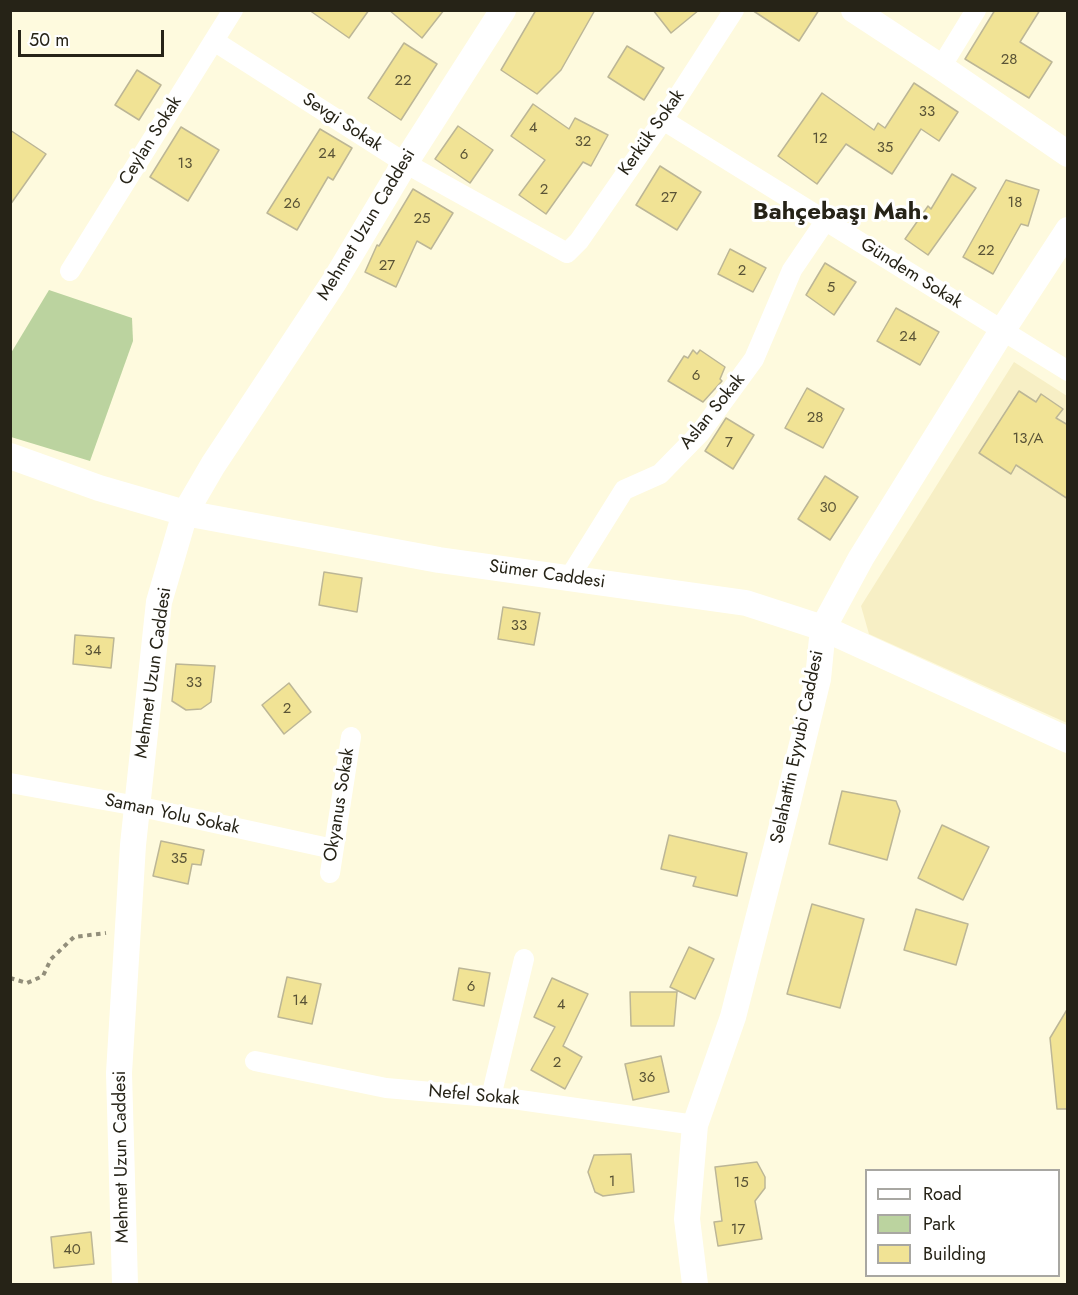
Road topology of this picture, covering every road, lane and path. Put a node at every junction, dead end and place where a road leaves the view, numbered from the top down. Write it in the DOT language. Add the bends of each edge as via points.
graph roads {
  1 [pos="234,10"];
  2 [pos="503,10"];
  3 [pos="734,10"];
  4 [pos="854,10"];
  5 [pos="976,10"];
  6 [pos="214,41"];
  7 [pos="940,67"];
  8 [pos="663,120"];
  9 [pos="1068,154"];
  10 [pos="405,163"];
  11 [pos="826,220"];
  12 [pos="1068,230"];
  13 [pos="567,253"];
  14 [pos="69,271"];
  15 [pos="1002,331"];
  16 [pos="1068,371"];
  17 [pos="10,456"];
  18 [pos="185,513"];
  19 [pos="569,578"];
  20 [pos="823,628"];
  21 [pos="351,737"];
  22 [pos="1068,740"];
  23 [pos="10,783"];
  24 [pos="137,806"];
  25 [pos="333,849"];
  26 [pos="330,873"];
  27 [pos="128,930"];
  28 [pos="524,959"];
  29 [pos="10,978"];
  30 [pos="255,1061"];
  31 [pos="491,1097"];
  32 [pos="695,1125"];
  33 [pos="125,1284"];
  34 [pos="695,1284"];
  1 -- 6 [label="street, Ceylan Sokak"];
  2 -- 10 [label="street, Mehmet Uzun Caddesi"];
  3 -- 8 [label="street, Kerkük Sokak"];
  4 -- 7 [label="street"];
  5 -- 7 [label="street"];
  6 -- 10 [label="street, Sevgi Sokak"];
  6 -- 14 [label="street, Ceylan Sokak"];
  7 -- 9 [label="street"];
  8 -- 11 [label="street, Gündem Sokak"];
  8 -- 13 [label="street, Kerkük Sokak"];
  10 -- 13 [label="street, Sevgi Sokak"];
  10 -- 18 [label="street, Mehmet Uzun Caddesi" via="334,282"];
  11 -- 15 [label="street, Gündem Sokak"];
  11 -- 19 [label="street, Aslan Sokak" via="792,270 754,359 700,433 660,474 624,490"];
  12 -- 15 [label="street, Selahattin Eyyubi Caddesi"];
  15 -- 16 [label="street, Gündem Sokak"];
  15 -- 20 [label="street, Selahattin Eyyubi Caddesi" via="861,558"];
  17 -- 18 [label="street, Sümer Caddesi"];
  18 -- 19 [label="street, Sümer Caddesi" via="439,560"];
  18 -- 24 [label="street, Mehmet Uzun Caddesi" via="159,602"];
  19 -- 20 [label="street, Sümer Caddesi" via="746,603"];
  20 -- 22 [label="street, Sümer Caddesi"];
  20 -- 32 [label="street, Selahattin Eyyubi Caddesi" via="818,679 733,1017"];
  21 -- 25 [label="street, Okyanus Sokak"];
  23 -- 24 [label="street, Saman Yolu Sokak"];
  24 -- 25 [label="street, Saman Yolu Sokak"];
  24 -- 27 [label="street, Mehmet Uzun Caddesi"];
  25 -- 26 [label="street, Okyanus Sokak"];
  27 -- 29 [label="path" via="74,937 51,959 43,976 27,983"];
  27 -- 33 [label="street, Mehmet Uzun Caddesi" via="119,1073"];
  28 -- 31 [label="street"];
  30 -- 31 [label="street, Nefel Sokak" via="386,1088"];
  31 -- 32 [label="street, Nefel Sokak"];
  32 -- 34 [label="street, Selahattin Eyyubi Caddesi" via="687,1219"];
}
